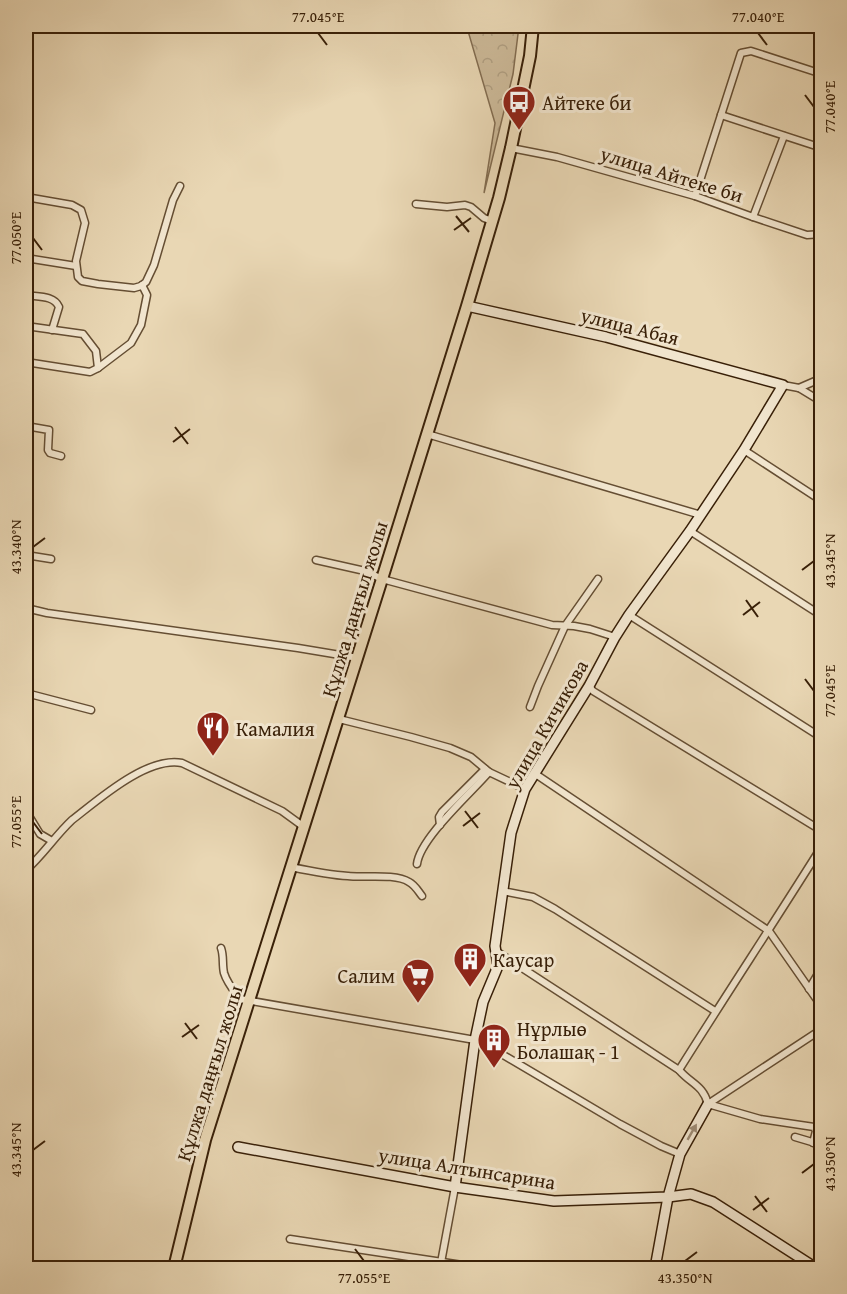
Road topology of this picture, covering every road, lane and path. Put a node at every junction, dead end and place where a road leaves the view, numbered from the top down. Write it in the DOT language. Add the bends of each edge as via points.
graph roads {
  1 [pos="533,26"];
  2 [pos="822,74"];
  3 [pos="721,116"];
  4 [pos="784,136"];
  5 [pos="511,148"];
  6 [pos="822,148"];
  7 [pos="180,186"];
  8 [pos="695,196"];
  9 [pos="26,197"];
  10 [pos="416,204"];
  11 [pos="753,217"];
  12 [pos="492,221"];
  13 [pos="28,233"];
  14 [pos="822,234"];
  15 [pos="807,235"];
  16 [pos="822,240"];
  17 [pos="26,249"];
  18 [pos="26,258"];
  19 [pos="76,266"];
  20 [pos="142,285"];
  21 [pos="26,295"];
  22 [pos="467,306"];
  23 [pos="26,326"];
  24 [pos="52,330"];
  25 [pos="26,362"];
  26 [pos="98,368"];
  27 [pos="822,378"];
  28 [pos="783,386"];
  29 [pos="799,388"];
  30 [pos="822,402"];
  31 [pos="26,426"];
  32 [pos="427,434"];
  33 [pos="744,450"];
  34 [pos="61,456"];
  35 [pos="822,501"];
  36 [pos="701,515"];
  37 [pos="690,531"];
  38 [pos="26,555"];
  39 [pos="51,559"];
  40 [pos="316,560"];
  41 [pos="382,579"];
  42 [pos="598,579"];
  43 [pos="26,608"];
  44 [pos="628,615"];
  45 [pos="822,616"];
  46 [pos="565,626"];
  47 [pos="615,637"];
  48 [pos="358,658"];
  49 [pos="589,686"];
  50 [pos="26,693"];
  51 [pos="530,707"];
  52 [pos="92,710"];
  53 [pos="339,719"];
  54 [pos="822,738"];
  55 [pos="487,770"];
  56 [pos="534,773"];
  57 [pos="525,789"];
  58 [pos="26,811"];
  59 [pos="304,827"];
  60 [pos="822,831"];
  61 [pos="52,841"];
  62 [pos="822,846"];
  63 [pos="417,864"];
  64 [pos="291,867"];
  65 [pos="26,870"];
  66 [pos="502,891"];
  67 [pos="422,896"];
  68 [pos="769,931"];
  69 [pos="221,948"];
  70 [pos="496,951"];
  71 [pos="822,968"];
  72 [pos="809,989"];
  73 [pos="248,1001"];
  74 [pos="822,1006"];
  75 [pos="715,1011"];
  76 [pos="822,1029"];
  77 [pos="475,1040"];
  78 [pos="679,1070"];
  79 [pos="708,1104"];
  80 [pos="795,1137"];
  81 [pos="813,1143"];
  82 [pos="822,1145"];
  83 [pos="238,1146"];
  84 [pos="680,1154"];
  85 [pos="455,1187"];
  86 [pos="668,1197"];
  87 [pos="290,1239"];
  88 [pos="440,1265"];
  89 [pos="174,1269"];
  90 [pos="482,1269"];
  91 [pos="655,1269"];
  92 [pos="816,1269"];
  1 -- 5 [label="main road, Құлжа даңғыл жолы"];
  2 -- 3 [label="street" via="752,51 741,53"];
  3 -- 4 [label="street"];
  3 -- 8 [label="street"];
  4 -- 6 [label="street"];
  4 -- 11 [label="street"];
  5 -- 8 [label="street, улица Айтеке би"];
  5 -- 12 [label="main road, Құлжа даңғыл жолы"];
  7 -- 20 [label="street" via="154,265"];
  8 -- 11 [label="street, улица Айтеке би"];
  9 -- 19 [label="street" via="81,210 85,223"];
  10 -- 12 [label="street" via="465,205"];
  11 -- 15 [label="street, улица Айтеке би"];
  12 -- 22 [label="main road, Құлжа даңғыл жолы"];
  13 -- 17 [label="street"];
  14 -- 15 [label="street, улица Айтеке би"];
  15 -- 16 [label="street"];
  18 -- 19 [label="street"];
  19 -- 20 [label="street" via="82,280 115,287"];
  20 -- 26 [label="street" via="147,295 141,325 131,343"];
  21 -- 24 [label="street" via="57,302"];
  22 -- 28 [label="street, улица Абая" via="606,337"];
  22 -- 32 [label="main road, Құлжа даңғыл жолы"];
  23 -- 24 [label="street"];
  24 -- 26 [label="street" via="83,334 96,351"];
  25 -- 26 [label="street" via="90,372"];
  27 -- 29 [label="street"];
  28 -- 29 [label="street"];
  28 -- 33 [label="street, улица Кичикова"];
  29 -- 30 [label="street"];
  31 -- 34 [label="street" via="49,430 48,450"];
  32 -- 36 [label="street"];
  32 -- 41 [label="main road, Құлжа даңғыл жолы"];
  33 -- 35 [label="street"];
  33 -- 36 [label="street, улица Кичикова"];
  36 -- 37 [label="street, улица Кичикова"];
  37 -- 44 [label="street, улица Кичикова"];
  37 -- 45 [label="street"];
  38 -- 39 [label="street"];
  40 -- 41 [label="street"];
  41 -- 46 [label="street"];
  41 -- 48 [label="main road, Құлжа даңғыл жолы"];
  42 -- 46 [label="street"];
  43 -- 48 [label="street"];
  44 -- 47 [label="street, улица Кичикова"];
  44 -- 54 [label="street"];
  46 -- 47 [label="street"];
  46 -- 51 [label="street"];
  47 -- 49 [label="street, улица Кичикова"];
  48 -- 53 [label="main road, Құлжа даңғыл жолы"];
  49 -- 56 [label="street, улица Кичикова"];
  49 -- 60 [label="street"];
  50 -- 52 [label="street"];
  53 -- 55 [label="street" via="450,748"];
  53 -- 59 [label="main road, Құлжа даңғыл жолы"];
  55 -- 57 [label="street"];
  55 -- 63 [label="street" via="440,825 418,856"];
  56 -- 57 [label="street, улица Кичикова"];
  56 -- 68 [label="street"];
  57 -- 66 [label="street, улица Кичикова" via="511,833"];
  58 -- 61 [label="street" via="40,834"];
  59 -- 61 [label="street" via="282,811 174,761 155,765 123,782 72,820"];
  59 -- 64 [label="main road, Құлжа даңғыл жолы"];
  61 -- 65 [label="street"];
  62 -- 68 [label="street"];
  64 -- 67 [label="street" via="404,880"];
  64 -- 73 [label="main road, Құлжа даңғыл жолы"];
  66 -- 70 [label="street, улица Кичикова"];
  66 -- 75 [label="street" via="533,897 555,909"];
  68 -- 72 [label="street"];
  68 -- 75 [label="street"];
  69 -- 73 [label="street" via="230,985 240,999"];
  70 -- 77 [label="street, улица Кичикова" via="497,970 483,1002"];
  70 -- 78 [label="street"];
  71 -- 72 [label="street"];
  72 -- 74 [label="street"];
  73 -- 77 [label="street"];
  73 -- 89 [label="main road, Құлжа даңғыл жолы" via="205,1140"];
  75 -- 78 [label="street"];
  76 -- 79 [label="street"];
  77 -- 84 [label="street"];
  77 -- 85 [label="street, улица Кичикова"];
  78 -- 79 [label="street" via="704,1091"];
  79 -- 81 [label="street" via="760,1119 814,1127"];
  84 -- 79 [label="street, one-way"];
  80 -- 81 [label="street"];
  81 -- 82 [label="street"];
  83 -- 85 [label="street, улица Алтынсарина"];
  84 -- 86 [label="street"];
  85 -- 86 [label="street, улица Алтынсарина" via="554,1201"];
  85 -- 88 [label="street, улица Кичикова"];
  86 -- 91 [label="street"];
  86 -- 92 [label="street, улица Алтынсарина" via="692,1194 713,1202"];
  87 -- 88 [label="street"];
  88 -- 90 [label="street"];
}
